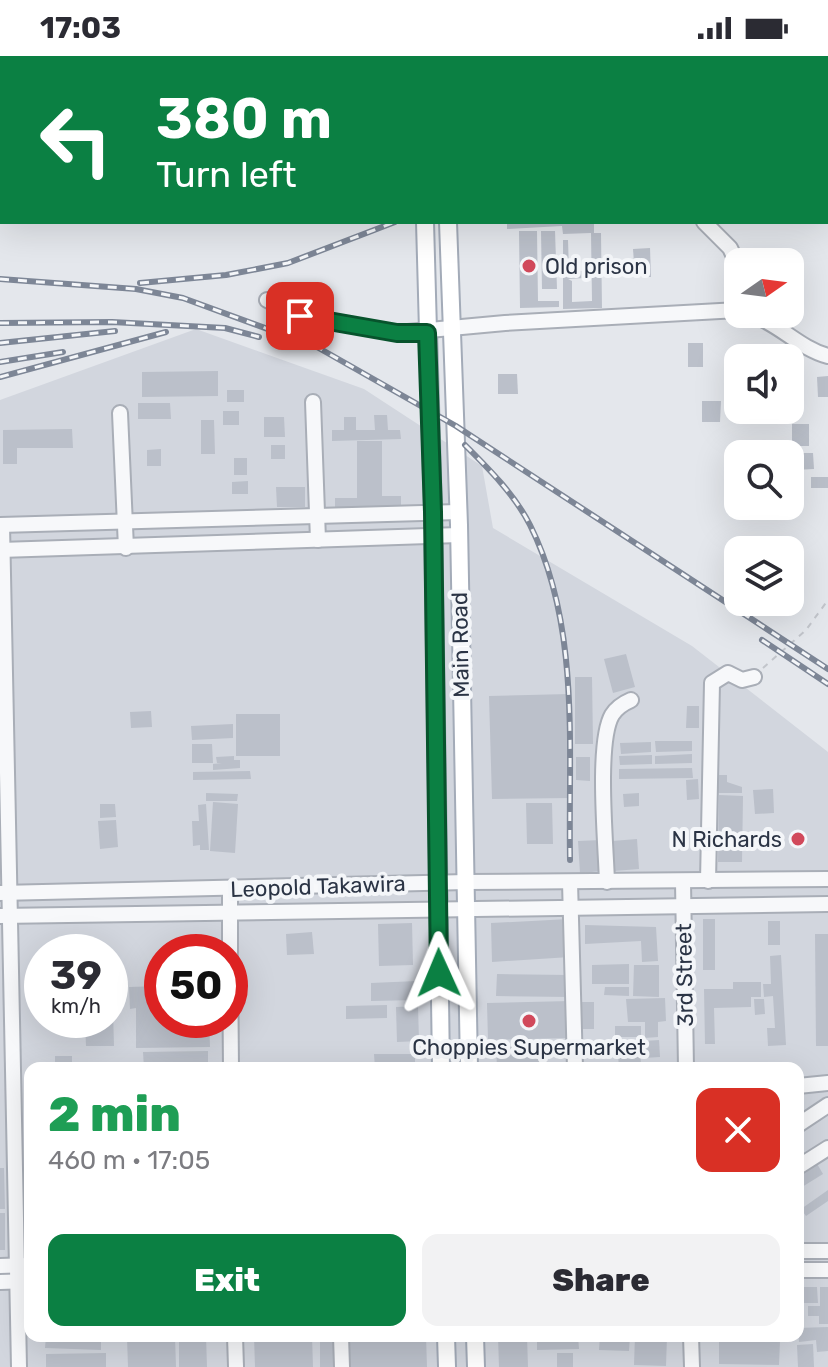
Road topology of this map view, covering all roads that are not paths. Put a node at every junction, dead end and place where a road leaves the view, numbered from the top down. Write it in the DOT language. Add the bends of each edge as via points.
graph roads {
  1 [pos="425,224"];
  2 [pos="448,224"];
  3 [pos="706,224"];
  4 [pos="730,248"];
  5 [pos="267,300"];
  6 [pos="724,311"];
  7 [pos="781,328"];
  8 [pos="449,331"];
  9 [pos="427,333"];
  10 [pos="828,356"];
  11 [pos="313,402"];
  12 [pos="120,413"];
  13 [pos="433,512"];
  14 [pos="458,512"];
  15 [pos="317,517"];
  16 [pos="222,519"];
  17 [pos="123,521"];
  18 [pos="1,525"];
  19 [pos="459,535"];
  20 [pos="433,536"];
  21 [pos="318,540"];
  22 [pos="223,544"];
  23 [pos="126,548"];
  24 [pos="1,550"];
  25 [pos="2,583"];
  26 [pos="3,653"];
  27 [pos="754,677"];
  28 [pos="435,692"];
  29 [pos="461,694"];
  30 [pos="631,700"];
  31 [pos="828,879"];
  32 [pos="708,881"];
  33 [pos="466,882"];
  34 [pos="570,882"];
  35 [pos="607,882"];
  36 [pos="683,882"];
  37 [pos="437,883"];
  38 [pos="230,889"];
  39 [pos="6,892"];
  40 [pos="682,904"];
  41 [pos="828,904"];
  42 [pos="571,906"];
  43 [pos="466,908"];
  44 [pos="437,909"];
  45 [pos="229,912"];
  46 [pos="6,916"];
  47 [pos="230,934"];
  48 [pos="231,1038"];
  49 [pos="231,1062"];
  50 [pos="441,1062"];
  51 [pos="469,1062"];
  52 [pos="575,1062"];
  53 [pos="686,1062"];
  54 [pos="828,1083"];
  55 [pos="804,1085"];
  56 [pos="828,1105"];
  57 [pos="804,1121"];
  58 [pos="828,1148"];
  59 [pos="804,1163"];
  60 [pos="804,1251"];
  61 [pos="828,1251"];
  62 [pos="0,1266"];
  63 [pos="24,1266"];
  64 [pos="804,1270"];
  65 [pos="828,1270"];
  66 [pos="0,1282"];
  67 [pos="24,1282"];
  68 [pos="235,1342"];
  69 [pos="341,1342"];
  70 [pos="446,1342"];
  71 [pos="475,1342"];
  72 [pos="691,1342"];
  73 [pos="19,1367"];
  74 [pos="236,1367"];
  75 [pos="342,1367"];
  76 [pos="447,1367"];
  77 [pos="476,1367"];
  78 [pos="692,1367"];
  1 -- 9 [label="main road, Main Road"];
  2 -- 8 [label="main road, Main Road"];
  3 -- 4 [label="street"];
  5 -- 9 [label="street" via="300,316"];
  6 -- 8 [label="street"];
  7 -- 10 [label="street" via="812,352"];
  8 -- 9 [label="street"];
  8 -- 14 [label="main road, Main Road"];
  9 -- 13 [label="main road, Main Road"];
  11 -- 15 [label="street"];
  12 -- 17 [label="street"];
  13 -- 14 [label="street"];
  13 -- 15 [label="street"];
  13 -- 20 [label="main road, Main Road"];
  14 -- 19 [label="main road, Main Road"];
  15 -- 16 [label="street"];
  15 -- 21 [label="street"];
  16 -- 17 [label="street"];
  16 -- 22 [label="street"];
  17 -- 18 [label="street"];
  17 -- 23 [label="street"];
  18 -- 24 [label="street"];
  19 -- 20 [label="street"];
  19 -- 29 [label="main road, Main Road"];
  20 -- 21 [label="street"];
  20 -- 28 [label="main road, Main Road"];
  21 -- 22 [label="street"];
  22 -- 23 [label="street"];
  23 -- 24 [label="street"];
  24 -- 25 [label="street"];
  25 -- 26 [label="street"];
  26 -- 39 [label="street"];
  27 -- 32 [label="street" via="742,680 728,673 712,683"];
  28 -- 29 [label="main road"];
  28 -- 37 [label="main road, Main Road"];
  29 -- 33 [label="main road, Main Road"];
  30 -- 35 [label="street" via="618,708 608,726"];
  31 -- 32 [label="street, Leopold Takawira"];
  32 -- 36 [label="street, Leopold Takawira"];
  33 -- 34 [label="street, Leopold Takawira"];
  33 -- 37 [label="street, Leopold Takawira"];
  33 -- 43 [label="main road, Main Road"];
  34 -- 35 [label="street, Leopold Takawira"];
  34 -- 42 [label="street"];
  35 -- 36 [label="street, Leopold Takawira"];
  36 -- 40 [label="street, 3rd Street"];
  37 -- 38 [label="street, Leopold Takawira"];
  37 -- 44 [label="main road, Main Road"];
  38 -- 39 [label="street, Leopold Takawira"];
  38 -- 45 [label="street"];
  39 -- 46 [label="street"];
  40 -- 41 [label="street, Leopold Takawira"];
  40 -- 42 [label="street, Leopold Takawira"];
  40 -- 53 [label="street, 3rd Street"];
  42 -- 43 [label="street, Leopold Takawira"];
  42 -- 52 [label="street"];
  43 -- 44 [label="street, Leopold Takawira"];
  43 -- 51 [label="main road, Main Road"];
  44 -- 45 [label="street, Leopold Takawira"];
  44 -- 50 [label="main road, Main Road"];
  45 -- 46 [label="street, Leopold Takawira"];
  45 -- 47 [label="street"];
  46 -- 63 [label="street"];
  48 -- 49 [label="street"];
  54 -- 55 [label="street"];
  56 -- 57 [label="street"];
  58 -- 59 [label="street"];
  60 -- 61 [label="street"];
  62 -- 63 [label="street"];
  63 -- 67 [label="street"];
  64 -- 65 [label="street"];
  66 -- 67 [label="street"];
  67 -- 73 [label="street"];
  68 -- 74 [label="street"];
  69 -- 75 [label="street"];
  70 -- 76 [label="main road"];
  71 -- 77 [label="main road"];
  72 -- 78 [label="street"];
}
